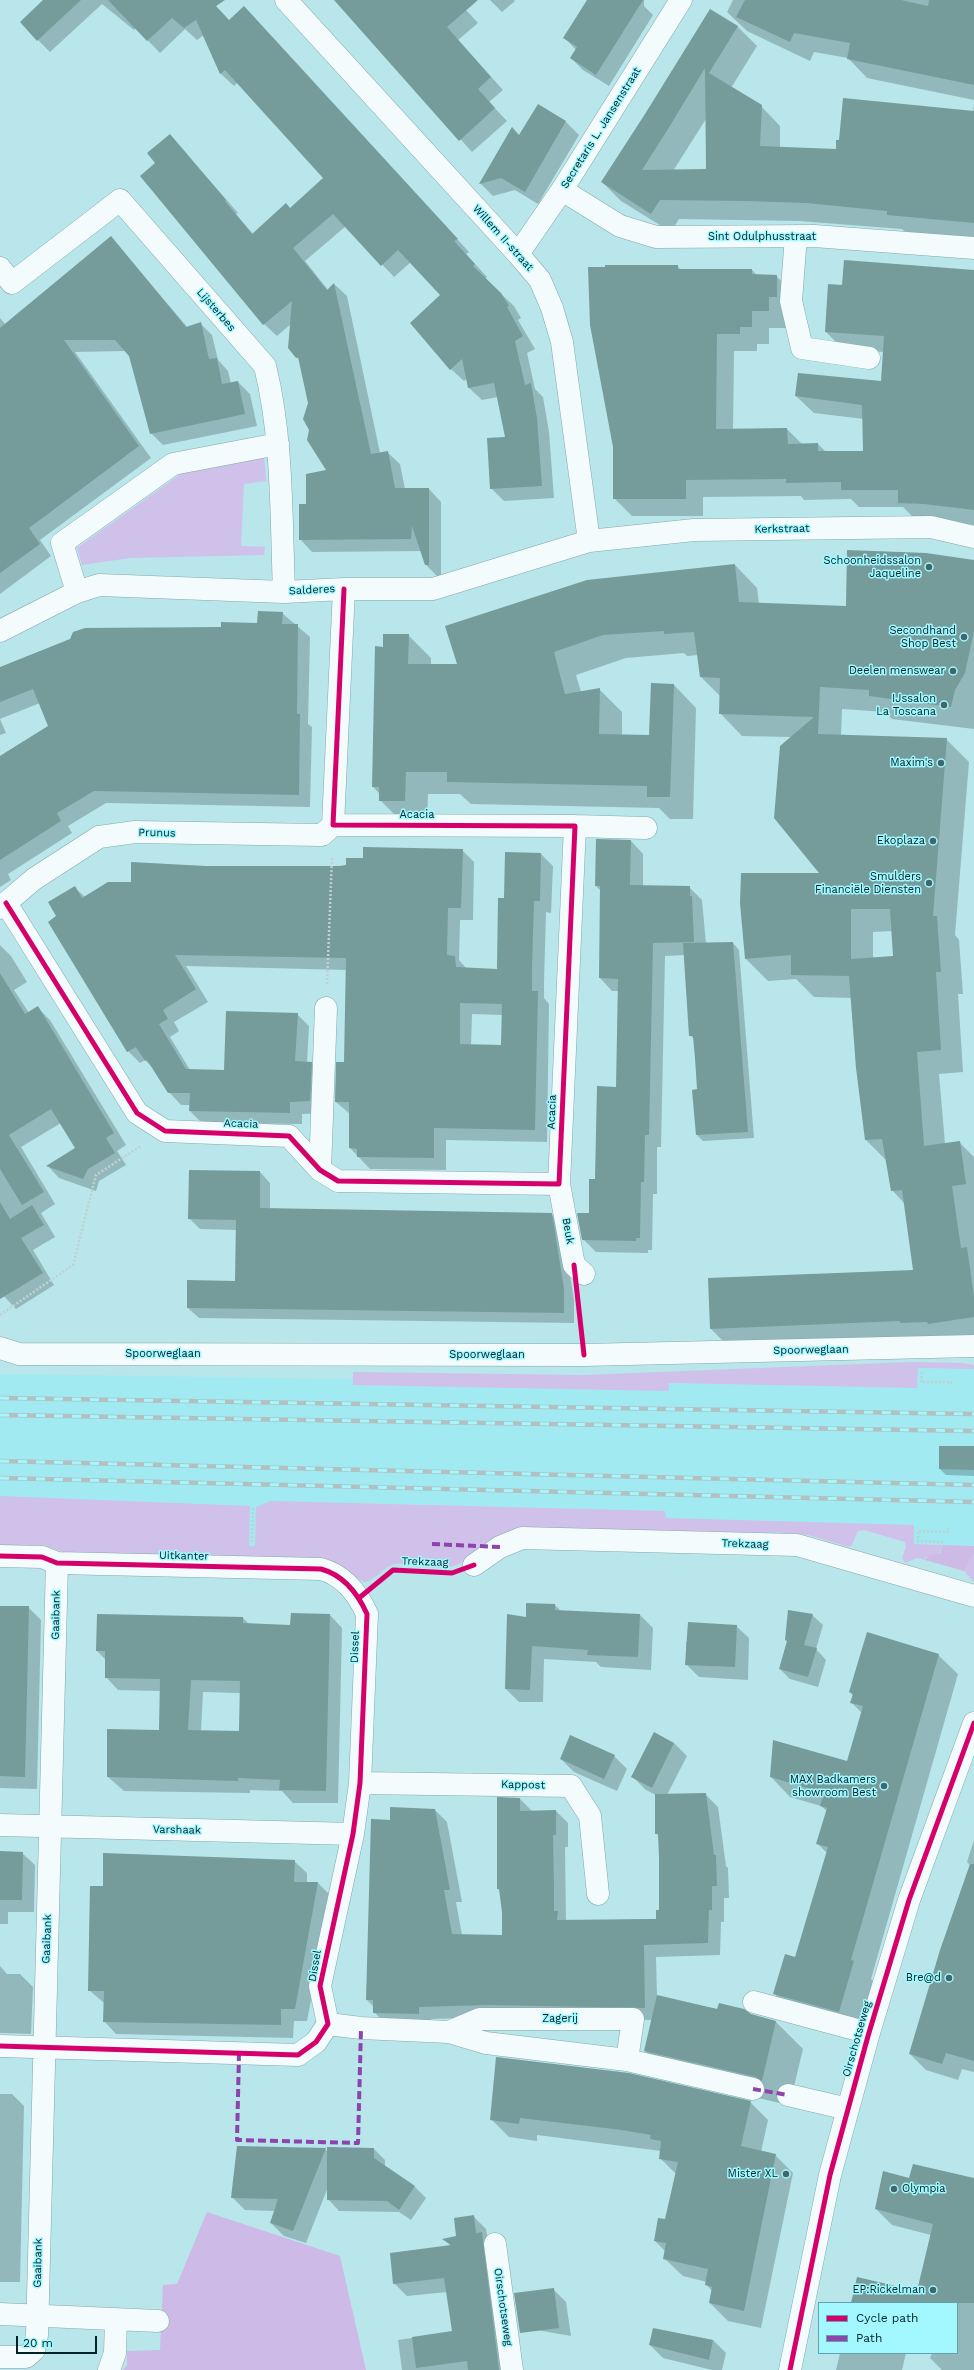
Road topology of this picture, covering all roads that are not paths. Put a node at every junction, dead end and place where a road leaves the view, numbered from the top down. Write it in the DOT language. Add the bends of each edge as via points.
graph roads {
  1 [pos="286,0"];
  2 [pos="681,0"];
  3 [pos="562,190"];
  4 [pos="796,236"];
  5 [pos="974,248"];
  6 [pos="518,254"];
  7 [pos="0,268"];
  8 [pos="869,358"];
  9 [pos="278,444"];
  10 [pos="974,537"];
  11 [pos="590,541"];
  12 [pos="344,588"];
  13 [pos="77,592"];
  14 [pos="284,592"];
  15 [pos="0,631"];
  16 [pos="333,825"];
  17 [pos="575,826"];
  18 [pos="646,828"];
  19 [pos="3,906"];
  20 [pos="326,1008"];
  21 [pos="320,1170"];
  22 [pos="559,1184"];
  23 [pos="584,1274"];
  24 [pos="974,1346"];
  25 [pos="0,1348"];
  26 [pos="0,1556"];
  27 [pos="57,1563"];
  28 [pos="474,1565"];
  29 [pos="974,1596"];
  30 [pos="359,1598"];
  31 [pos="974,1723"];
  32 [pos="360,1783"];
  33 [pos="0,1825"];
  34 [pos="52,1826"];
  35 [pos="353,1834"];
  36 [pos="598,1894"];
  37 [pos="754,2002"];
  38 [pos="328,2024"];
  39 [pos="449,2032"];
  40 [pos="869,2033"];
  41 [pos="0,2046"];
  42 [pos="43,2047"];
  43 [pos="627,2060"];
  44 [pos="753,2089"];
  45 [pos="788,2095"];
  46 [pos="848,2109"];
  47 [pos="495,2244"];
  48 [pos="0,2314"];
  49 [pos="37,2315"];
  50 [pos="116,2320"];
  51 [pos="158,2321"];
  52 [pos="0,2358"];
  53 [pos="109,2370"];
  54 [pos="512,2370"];
  55 [pos="790,2370"];
  1 -- 6 [label="street, Willem II-straat"];
  2 -- 3 [label="street, Secretaris L. Jansenstraat"];
  3 -- 4 [label="street, Sint Odulphusstraat" via="620,226 656,237"];
  3 -- 6 [label="street, Secretaris L. Jansenstraat"];
  4 -- 5 [label="street, Sint Odulphusstraat"];
  4 -- 8 [label="street" via="791,301 802,348"];
  6 -- 11 [label="street, Willem II-straat" via="540,280 562,342"];
  7 -- 9 [label="street, Lijsterbes" via="12,283 120,200 264,366 274,401"];
  9 -- 13 [label="street" via="173,464 62,543"];
  9 -- 14 [label="street, Lijsterbes"];
  10 -- 11 [label="street, Kerkstraat" via="931,527 694,530"];
  11 -- 12 [label="street, Salderes" via="432,589"];
  12 -- 14 [label="street, Salderes"];
  12 -- 16 [label="street"];
  13 -- 14 [label="street, Salderes" via="99,585"];
  13 -- 15 [label="street, Salderes"];
  16 -- 17 [label="street, Acacia"];
  16 -- 19 [label="street, Prunus" via="322,835 135,832 99,837 34,879"];
  17 -- 18 [label="street"];
  17 -- 22 [label="street, Acacia"];
  19 -- 21 [label="street, Acacia" via="137,1113 165,1131 289,1136"];
  20 -- 21 [label="street"];
  21 -- 22 [label="street, Acacia" via="338,1181"];
  22 -- 23 [label="street, Beuk" via="574,1265"];
  24 -- 25 [label="street, Spoorweglaan" via="584,1355 18,1354"];
  26 -- 27 [label="street, Uitkanter" via="42,1557"];
  27 -- 30 [label="street, Uitkanter" via="314,1568 328,1571 337,1577"];
  27 -- 34 [label="street, Gaaibank"];
  28 -- 29 [label="street, Trekzaag" via="500,1547 522,1538 796,1545"];
  30 -- 32 [label="street, Dissel" via="366,1614"];
  31 -- 40 [label="street, Oirschotseweg" via="909,1900"];
  32 -- 35 [label="street, Dissel"];
  32 -- 36 [label="street, Kappost" via="571,1786 590,1816"];
  33 -- 34 [label="street, Varshaak"];
  34 -- 35 [label="street, Varshaak"];
  34 -- 42 [label="street, Gaaibank"];
  35 -- 38 [label="street, Dissel" via="320,1986"];
  37 -- 40 [label="street"];
  38 -- 39 [label="street, Zagerij"];
  38 -- 42 [label="street" via="316,2042 298,2055"];
  39 -- 43 [label="street, Zagerij" via="486,2043"];
  39 -- 43 [label="street, Zagerij" via="480,2019 633,2019"];
  40 -- 46 [label="street, Oirschotseweg"];
  41 -- 42 [label="street"];
  42 -- 49 [label="street, Gaaibank"];
  43 -- 44 [label="street, Zagerij"];
  45 -- 46 [label="street"];
  46 -- 55 [label="street, Oirschotseweg" via="830,2175"];
  47 -- 54 [label="street, Oirschotseweg"];
  48 -- 49 [label="street"];
  49 -- 50 [label="street"];
  49 -- 52 [label="street, Gaaibank" via="37,2335 31,2353 19,2359"];
  50 -- 51 [label="street"];
  50 -- 53 [label="street" via="115,2353"];
}
